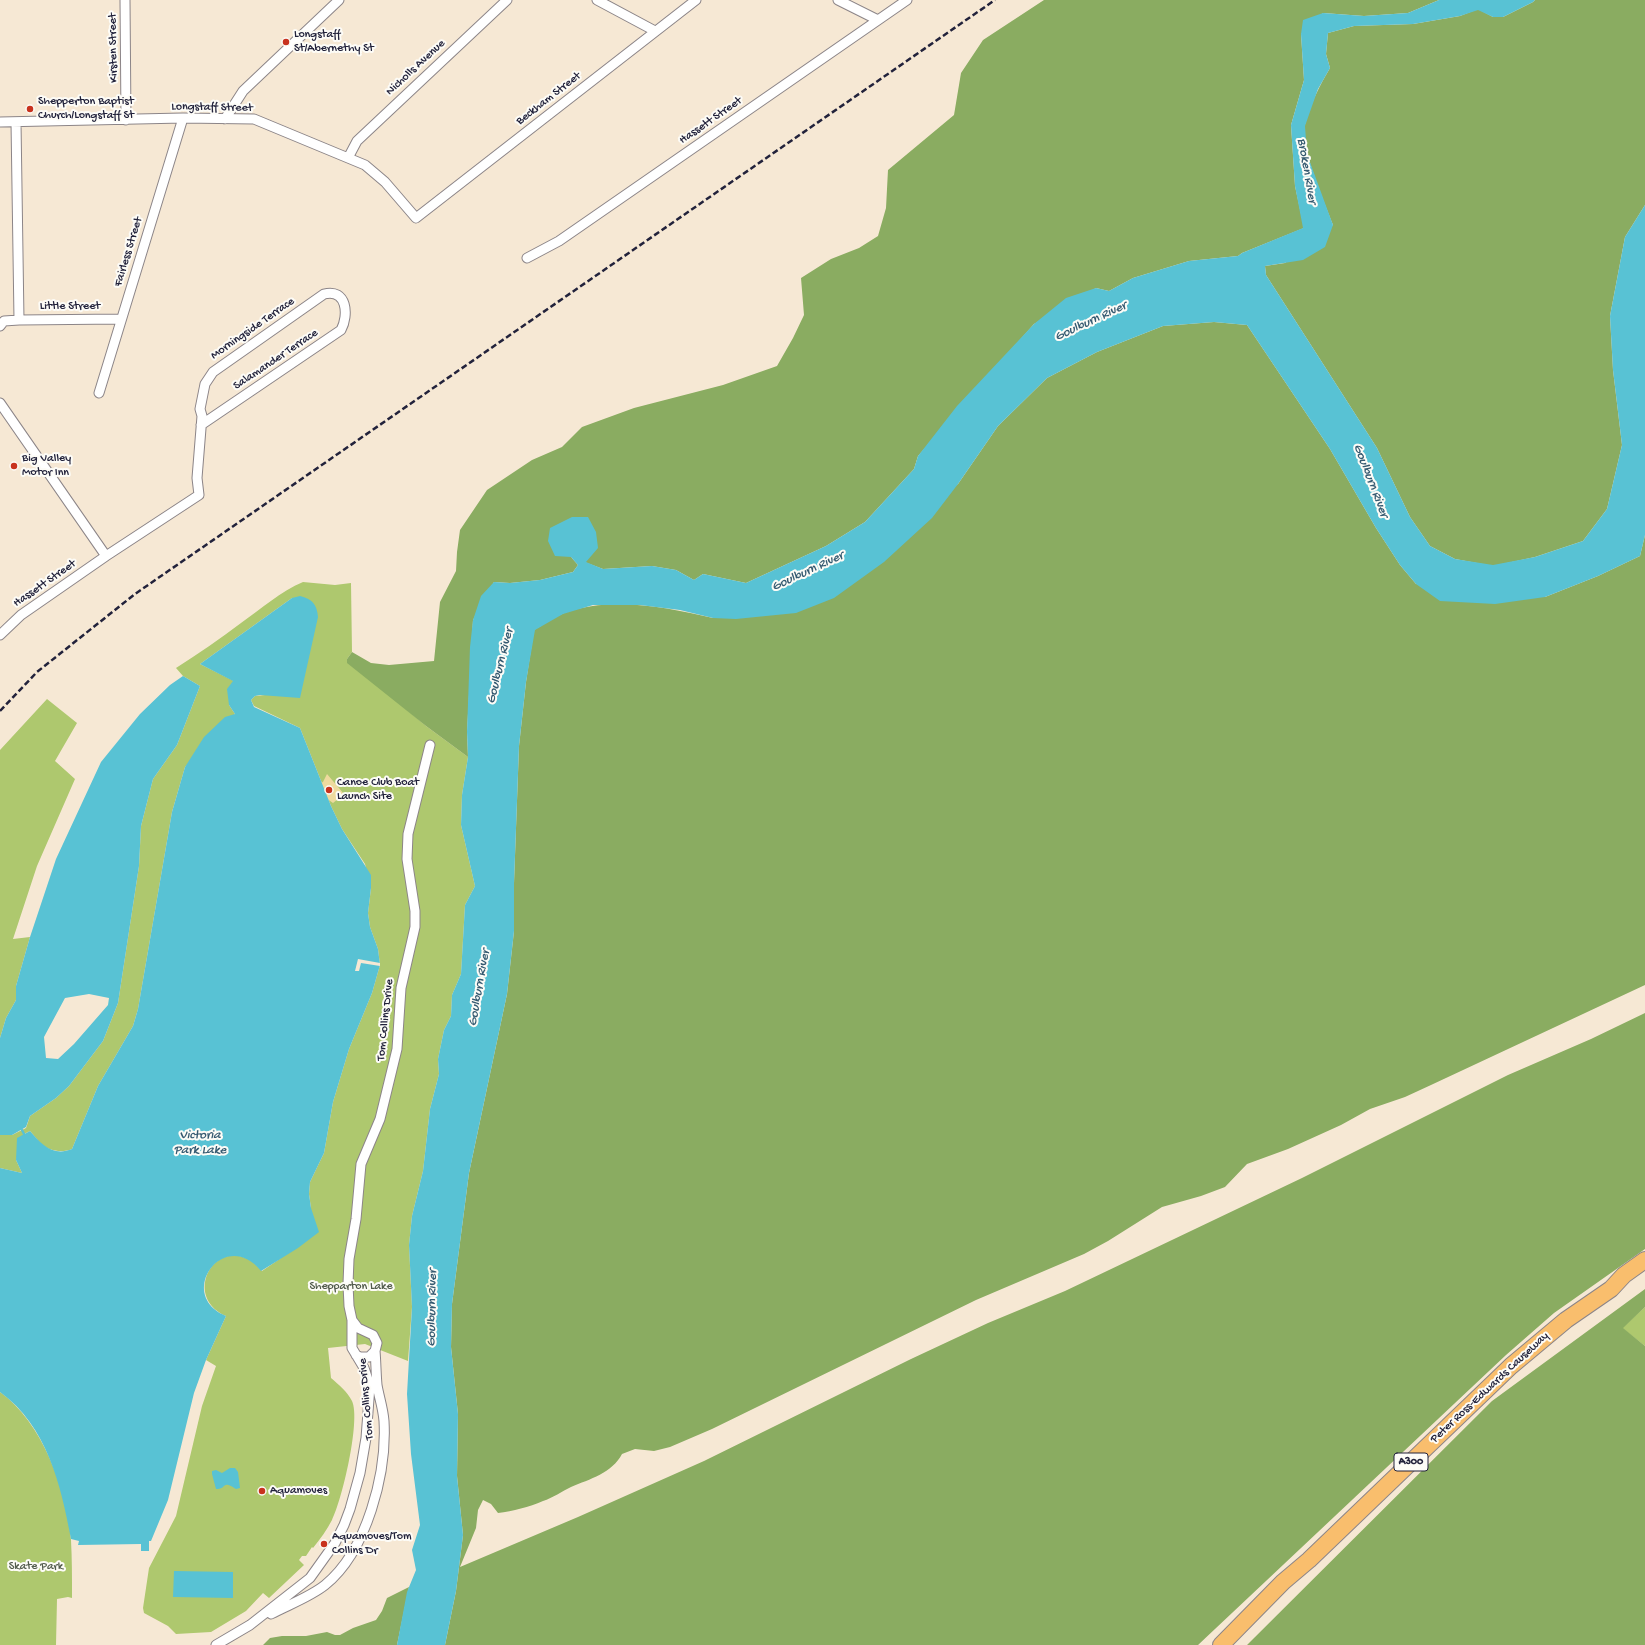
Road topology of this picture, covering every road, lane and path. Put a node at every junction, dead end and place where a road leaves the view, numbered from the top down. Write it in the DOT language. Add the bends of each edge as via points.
graph roads {
  1 [pos="125,0"];
  2 [pos="339,0"];
  3 [pos="507,0"];
  4 [pos="597,0"];
  5 [pos="696,0"];
  6 [pos="838,0"];
  7 [pos="907,0"];
  8 [pos="878,20"];
  9 [pos="656,31"];
  10 [pos="183,118"];
  11 [pos="225,119"];
  12 [pos="126,120"];
  13 [pos="0,122"];
  14 [pos="16,122"];
  15 [pos="348,158"];
  16 [pos="416,218"];
  17 [pos="527,258"];
  18 [pos="345,303"];
  19 [pos="121,319"];
  20 [pos="19,320"];
  21 [pos="0,326"];
  22 [pos="99,393"];
  23 [pos="0,403"];
  24 [pos="201,425"];
  25 [pos="106,556"];
  26 [pos="0,635"];
  27 [pos="430,745"];
  28 [pos="1644,1265"];
  29 [pos="352,1320"];
  30 [pos="365,1332"];
  31 [pos="352,1340"];
  32 [pos="375,1351"];
  33 [pos="356,1355"];
  34 [pos="250,1625"];
  35 [pos="216,1645"];
  36 [pos="1221,1645"];
  1 -- 12 [label="street, Kirsten Street"];
  2 -- 11 [label="street" via="244,91"];
  3 -- 15 [label="street, Nicholls Avenue" via="357,141"];
  4 -- 9 [label="street"];
  5 -- 9 [label="street, Beckham Street"];
  6 -- 8 [label="street"];
  7 -- 8 [label="street, Hassett Street"];
  8 -- 17 [label="street, Hassett Street" via="565,236"];
  9 -- 16 [label="street, Beckham Street"];
  10 -- 11 [label="street, Longstaff Street"];
  10 -- 12 [label="street, Longstaff Street"];
  10 -- 19 [label="street, Fairless Street"];
  11 -- 15 [label="street, Longstaff Street" via="254,119"];
  12 -- 14 [label="street, Longstaff Street"];
  13 -- 14 [label="street, Longstaff Street"];
  14 -- 20 [label="street"];
  15 -- 16 [label="street, Longstaff Street" via="365,166 385,182"];
  18 -- 24 [label="street, Salamander Terrace" via="345,323 341,330"];
  18 -- 24 [label="street, Morningside Terrace" via="335,294 324,294 213,372 205,384 200,409"];
  19 -- 20 [label="street, Little Street"];
  19 -- 22 [label="street, Fairless Street"];
  20 -- 21 [label="street, Little Street" via="4,321"];
  23 -- 25 [label="street"];
  24 -- 25 [label="street, Morningside Terrace" via="197,478 199,494"];
  25 -- 26 [label="street, Hassett Street" via="21,615"];
  27 -- 29 [label="street, Tom Collins Drive" via="407,839 415,927 400,988 397,1050 380,1119 360,1170 356,1220 348,1268"];
  28 -- 36 [label="highway, Peter Ross-Edwards Causeway / A300" via="1628,1282 1611,1289 1566,1320 1511,1366 1283,1582"];
  29 -- 30 [label="street"];
  29 -- 31 [label="street, Tom Collins Drive"];
  30 -- 31 [label="street"];
  30 -- 32 [label="street" via="375,1339"];
  31 -- 33 [label="street" via="352,1348"];
  32 -- 33 [label="street" via="369,1357"];
  32 -- 34 [label="street, Tom Collins Drive" via="377,1385 384,1422 382,1458 371,1510 363,1530 346,1562 325,1585"];
  33 -- 34 [label="street, Tom Collins Drive" via="369,1381 370,1393 360,1473 346,1519 335,1543 310,1578"];
  34 -- 35 [label="street, Tom Collins Drive"];
}
